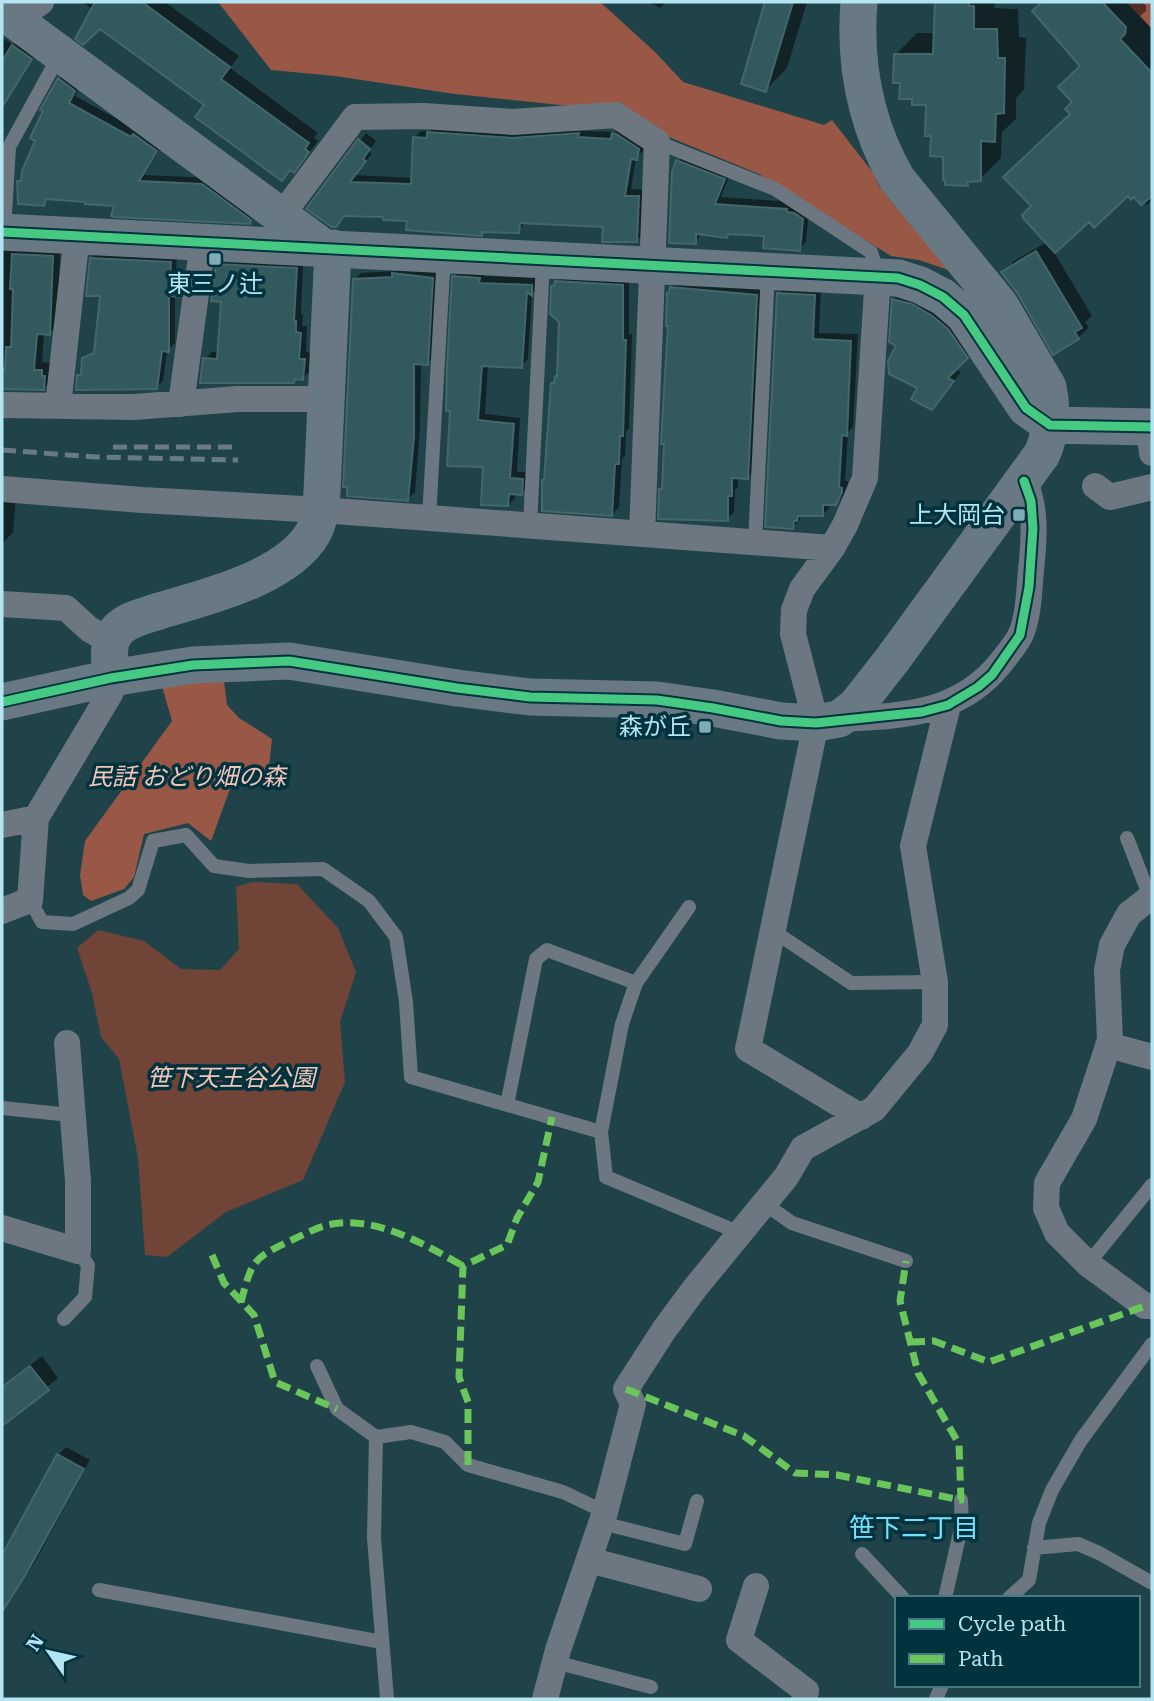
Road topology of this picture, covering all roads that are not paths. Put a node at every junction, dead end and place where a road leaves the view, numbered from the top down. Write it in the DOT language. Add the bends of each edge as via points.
graph roads {
  1 [pos="859,2"];
  2 [pos="19,11"];
  3 [pos="60,53"];
  4 [pos="657,142"];
  5 [pos="281,216"];
  6 [pos="3,232"];
  7 [pos="77,235"];
  8 [pos="203,242"];
  9 [pos="328,248"];
  10 [pos="444,253"];
  11 [pos="543,258"];
  12 [pos="652,264"];
  13 [pos="768,270"];
  14 [pos="878,275"];
  15 [pos="328,398"];
  16 [pos="181,404"];
  17 [pos="2,405"];
  18 [pos="58,406"];
  19 [pos="1050,425"];
  20 [pos="1151,435"];
  21 [pos="1024,481"];
  22 [pos="1095,486"];
  23 [pos="1152,487"];
  24 [pos="2,489"];
  25 [pos="321,510"];
  26 [pos="429,518"];
  27 [pos="530,526"];
  28 [pos="642,534"];
  29 [pos="755,542"];
  30 [pos="832,548"];
  31 [pos="2,604"];
  32 [pos="111,642"];
  33 [pos="111,678"];
  34 [pos="2,702"];
  35 [pos="948,705"];
  36 [pos="828,721"];
  37 [pos="36,818"];
  38 [pos="2,825"];
  39 [pos="1127,838"];
  40 [pos="1151,896"];
  41 [pos="30,900"];
  42 [pos="689,907"];
  43 [pos="2,911"];
  44 [pos="772,930"];
  45 [pos="935,982"];
  46 [pos="636,983"];
  47 [pos="68,1043"];
  48 [pos="1108,1045"];
  49 [pos="1152,1057"];
  50 [pos="507,1105"];
  51 [pos="2,1108"];
  52 [pos="71,1115"];
  53 [pos="862,1117"];
  54 [pos="601,1132"];
  55 [pos="1152,1185"];
  56 [pos="765,1204"];
  57 [pos="2,1228"];
  58 [pos="740,1233"];
  59 [pos="78,1251"];
  60 [pos="906,1261"];
  61 [pos="1088,1264"];
  62 [pos="1152,1306"];
  63 [pos="64,1319"];
  64 [pos="1152,1344"];
  65 [pos="317,1366"];
  66 [pos="376,1437"];
  67 [pos="961,1500"];
  68 [pos="696,1501"];
  69 [pos="603,1517"];
  70 [pos="1034,1549"];
  71 [pos="862,1554"];
  72 [pos="589,1560"];
  73 [pos="1152,1583"];
  74 [pos="756,1586"];
  75 [pos="699,1589"];
  76 [pos="99,1590"];
  77 [pos="901,1596"];
  78 [pos="945,1596"];
  79 [pos="1011,1596"];
  80 [pos="382,1642"];
  81 [pos="555,1662"];
  82 [pos="651,1687"];
  83 [pos="387,1699"];
  84 [pos="545,1699"];
  85 [pos="804,1699"];
  1 -- 19 [label="street" via="861,77 885,157 897,179 1000,305 1048,387"];
  2 -- 3 [label="street"];
  3 -- 5 [label="street"];
  3 -- 6 [label="lane" via="9,147"];
  4 -- 5 [label="street" via="616,116 513,122 355,117"];
  4 -- 12 [label="street"];
  4 -- 14 [label="lane" via="775,189 871,253"];
  5 -- 9 [label="street"];
  6 -- 7 [label="street"];
  7 -- 8 [label="street"];
  7 -- 18 [label="street"];
  8 -- 9 [label="street"];
  8 -- 16 [label="street"];
  9 -- 10 [label="street"];
  9 -- 15 [label="street"];
  10 -- 11 [label="street"];
  10 -- 26 [label="lane"];
  11 -- 12 [label="street"];
  11 -- 27 [label="lane"];
  12 -- 13 [label="street"];
  12 -- 28 [label="street"];
  13 -- 14 [label="street"];
  13 -- 29 [label="lane"];
  14 -- 19 [label="street" via="920,285 957,309 1026,408"];
  14 -- 30 [label="street" via="865,478"];
  15 -- 16 [label="street"];
  15 -- 25 [label="street"];
  16 -- 18 [label="street"];
  17 -- 18 [label="street"];
  19 -- 20 [label="street"];
  19 -- 21 [label="street" via="1047,444"];
  21 -- 35 [label="street" via="1033,528 1020,635 992,675"];
  21 -- 36 [label="street" via="856,706"];
  22 -- 23 [label="street" via="1111,497"];
  24 -- 25 [label="street"];
  25 -- 26 [label="street"];
  25 -- 32 [label="street" via="313,534 278,567 232,588 132,620"];
  26 -- 27 [label="street"];
  27 -- 28 [label="street"];
  28 -- 29 [label="street"];
  29 -- 30 [label="street"];
  30 -- 36 [label="street" via="802,589 794,610 793,634"];
  31 -- 32 [label="street" via="66,608"];
  32 -- 33 [label="street"];
  33 -- 34 [label="street"];
  33 -- 36 [label="street" via="193,665 289,662 530,696 657,700 781,721"];
  33 -- 37 [label="street" via="111,692"];
  35 -- 36 [label="street" via="922,712"];
  35 -- 45 [label="street" via="913,846"];
  36 -- 44 [label="street"];
  37 -- 38 [label="street"];
  37 -- 41 [label="street"];
  39 -- 40 [label="lane"];
  40 -- 48 [label="street" via="1129,914 1112,945 1107,970"];
  41 -- 43 [label="street"];
  41 -- 50 [label="lane" via="42,922 73,924 138,890 153,841 186,835 214,866 249,871 323,869 369,901 396,937 411,1077"];
  42 -- 46 [label="lane"];
  44 -- 45 [label="lane" via="851,983"];
  44 -- 53 [label="street" via="748,1049"];
  45 -- 53 [label="street" via="935,1025 920,1053 874,1109"];
  46 -- 50 [label="lane" via="547,950 536,959"];
  46 -- 54 [label="lane" via="622,1024"];
  47 -- 52 [label="street"];
  48 -- 49 [label="street"];
  48 -- 61 [label="street" via="1084,1119 1047,1183 1046,1208 1057,1233"];
  50 -- 54 [label="lane"];
  51 -- 52 [label="lane"];
  52 -- 59 [label="street" via="78,1181"];
  53 -- 56 [label="street" via="803,1148"];
  54 -- 58 [label="lane" via="606,1177"];
  55 -- 61 [label="lane"];
  56 -- 58 [label="street"];
  56 -- 60 [label="lane" via="792,1223"];
  57 -- 59 [label="street"];
  58 -- 69 [label="street" via="664,1331 626,1389 633,1404"];
  59 -- 63 [label="lane" via="88,1265 85,1297"];
  61 -- 62 [label="street" via="1145,1306"];
  64 -- 70 [label="lane" via="1081,1440 1052,1490"];
  65 -- 66 [label="lane" via="337,1409"];
  66 -- 69 [label="lane" via="411,1432 446,1442 468,1465 563,1492"];
  66 -- 80 [label="lane" via="374,1538"];
  67 -- 78 [label="lane" via="962,1524"];
  68 -- 69 [label="lane" via="685,1544"];
  69 -- 72 [label="street"];
  70 -- 73 [label="lane" via="1078,1544"];
  70 -- 79 [label="lane" via="1029,1580"];
  71 -- 77 [label="lane"];
  72 -- 75 [label="street"];
  72 -- 81 [label="street"];
  74 -- 85 [label="street" via="739,1640 806,1691"];
  76 -- 80 [label="lane"];
  80 -- 83 [label="lane"];
  81 -- 82 [label="lane"];
  81 -- 84 [label="street"];
}
